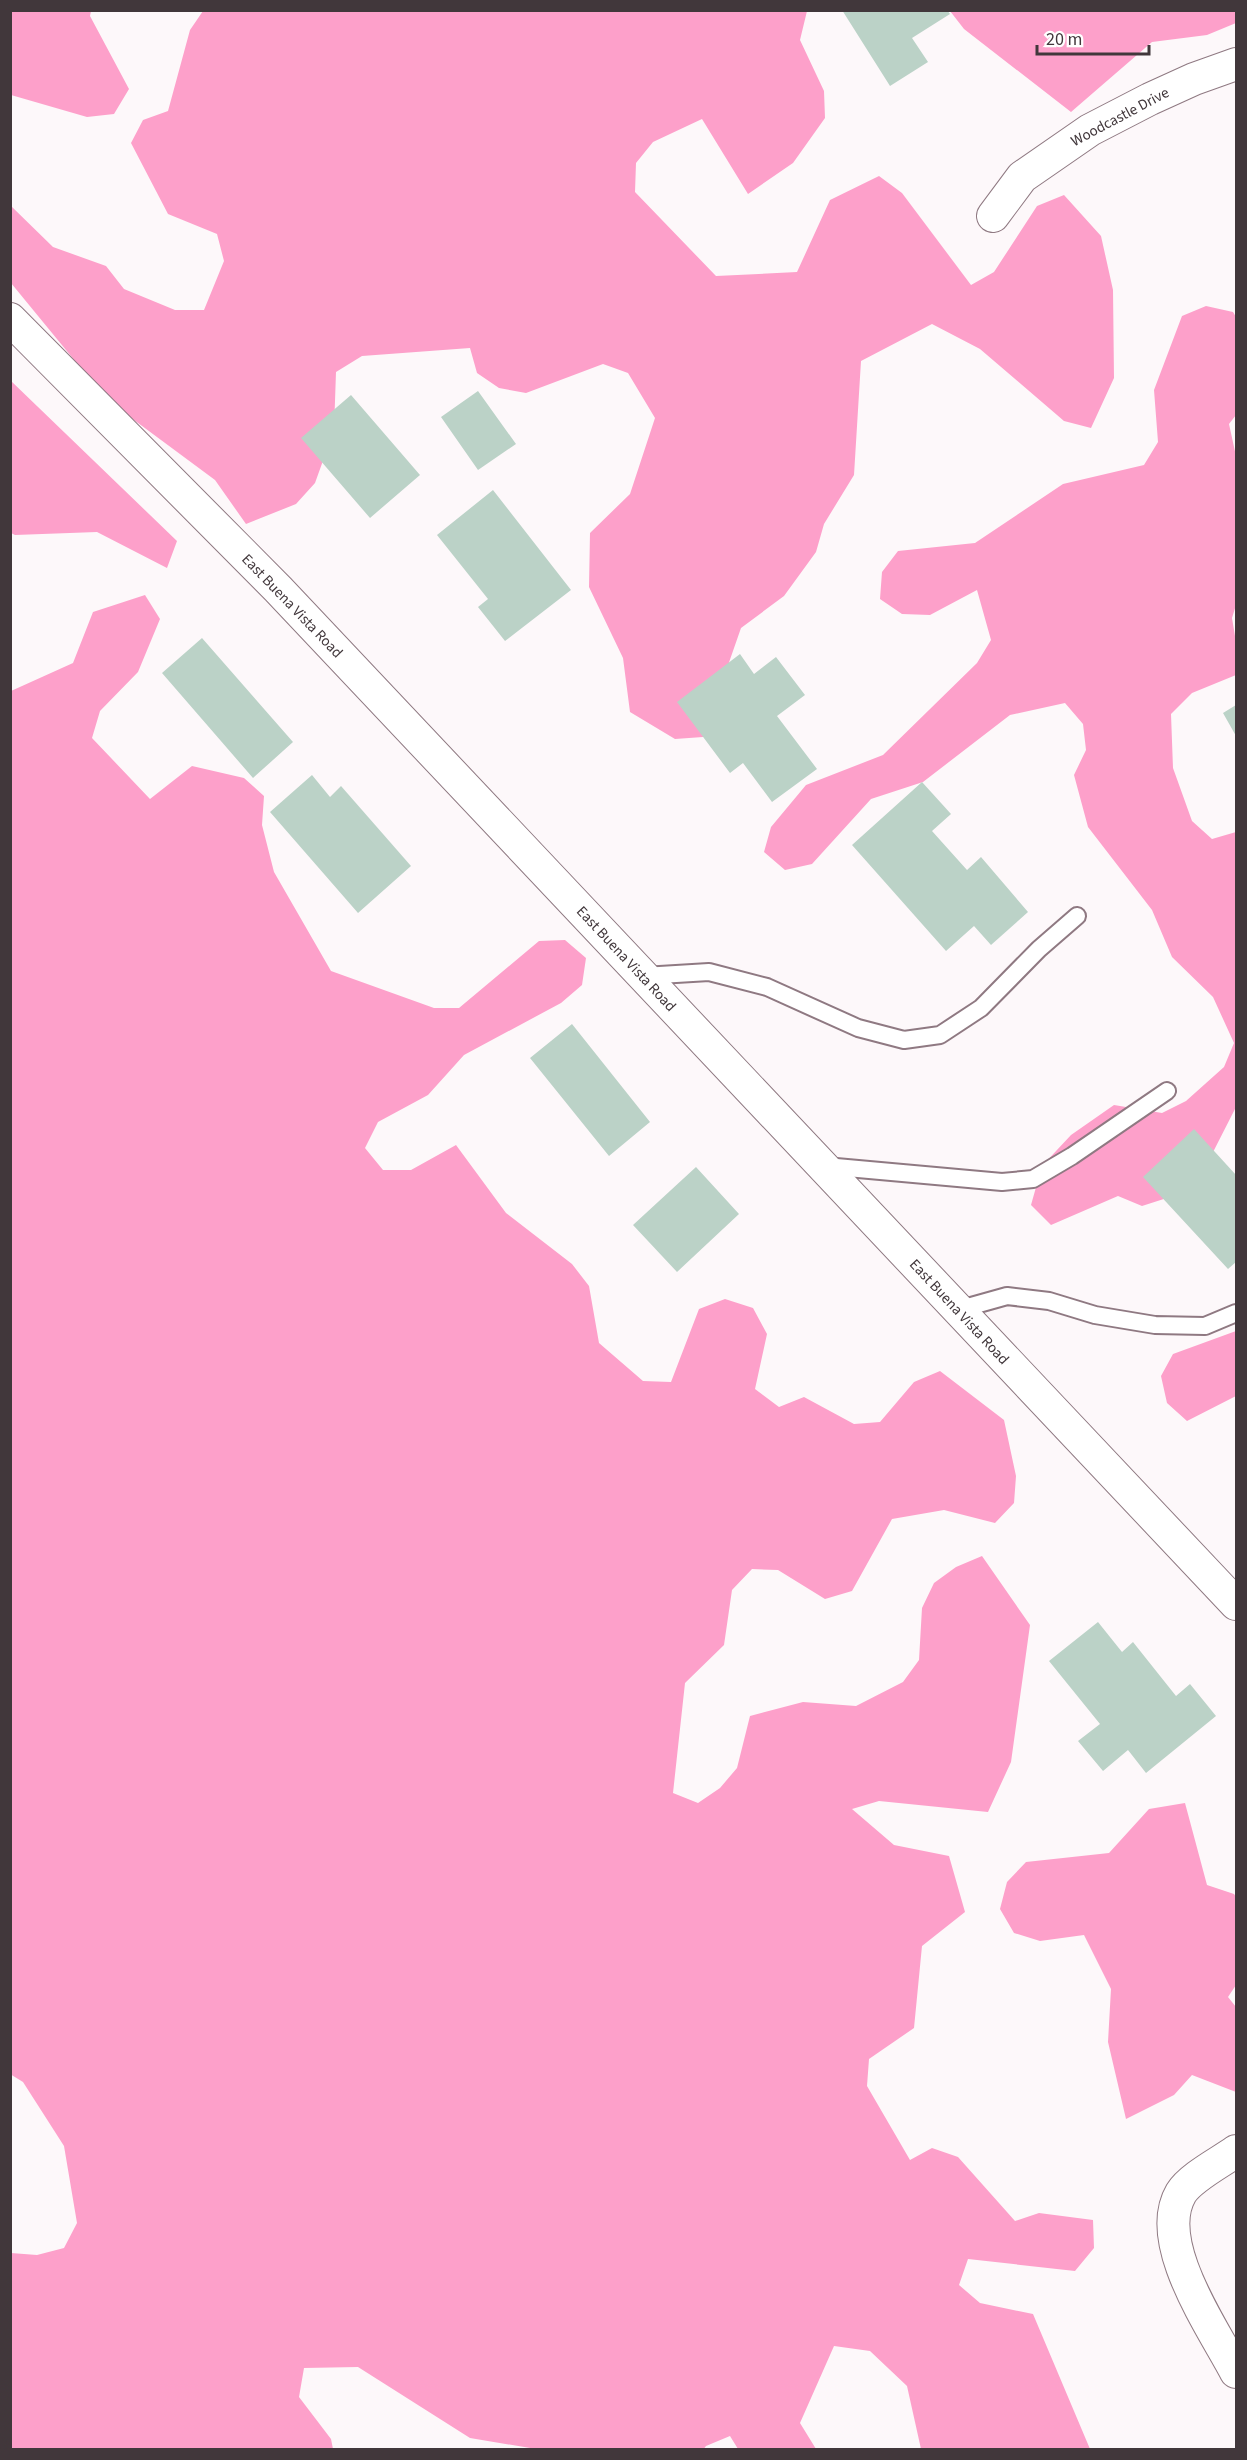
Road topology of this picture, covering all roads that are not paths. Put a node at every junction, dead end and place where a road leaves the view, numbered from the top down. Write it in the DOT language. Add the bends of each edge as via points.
graph roads {
  1 [pos="1236,64"];
  2 [pos="993,216"];
  3 [pos="10,318"];
  4 [pos="1077,916"];
  5 [pos="642,976"];
  6 [pos="1167,1091"];
  7 [pos="821,1166"];
  8 [pos="957,1310"];
  9 [pos="1236,1313"];
  10 [pos="1236,1604"];
  11 [pos="1236,2151"];
  12 [pos="1236,2372"];
  1 -- 2 [label="street, Woodcastle Drive" via="1183,84 1090,130 1022,177"];
  3 -- 5 [label="street, East Buena Vista Road" via="278,589"];
  4 -- 5 [label="lane" via="981,1008 940,1035 922,1038 904,1040 858,1028 767,987 709,972"];
  5 -- 7 [label="street, East Buena Vista Road"];
  6 -- 7 [label="lane" via="1033,1179 992,1182"];
  7 -- 8 [label="street, East Buena Vista Road"];
  8 -- 9 [label="lane" via="1007,1296 1049,1301 1095,1315 1155,1325 1205,1326"];
  8 -- 10 [label="street, East Buena Vista Road"];
  11 -- 12 [label="street" via="1188,2186 1173,2218 1182,2269"];
}
